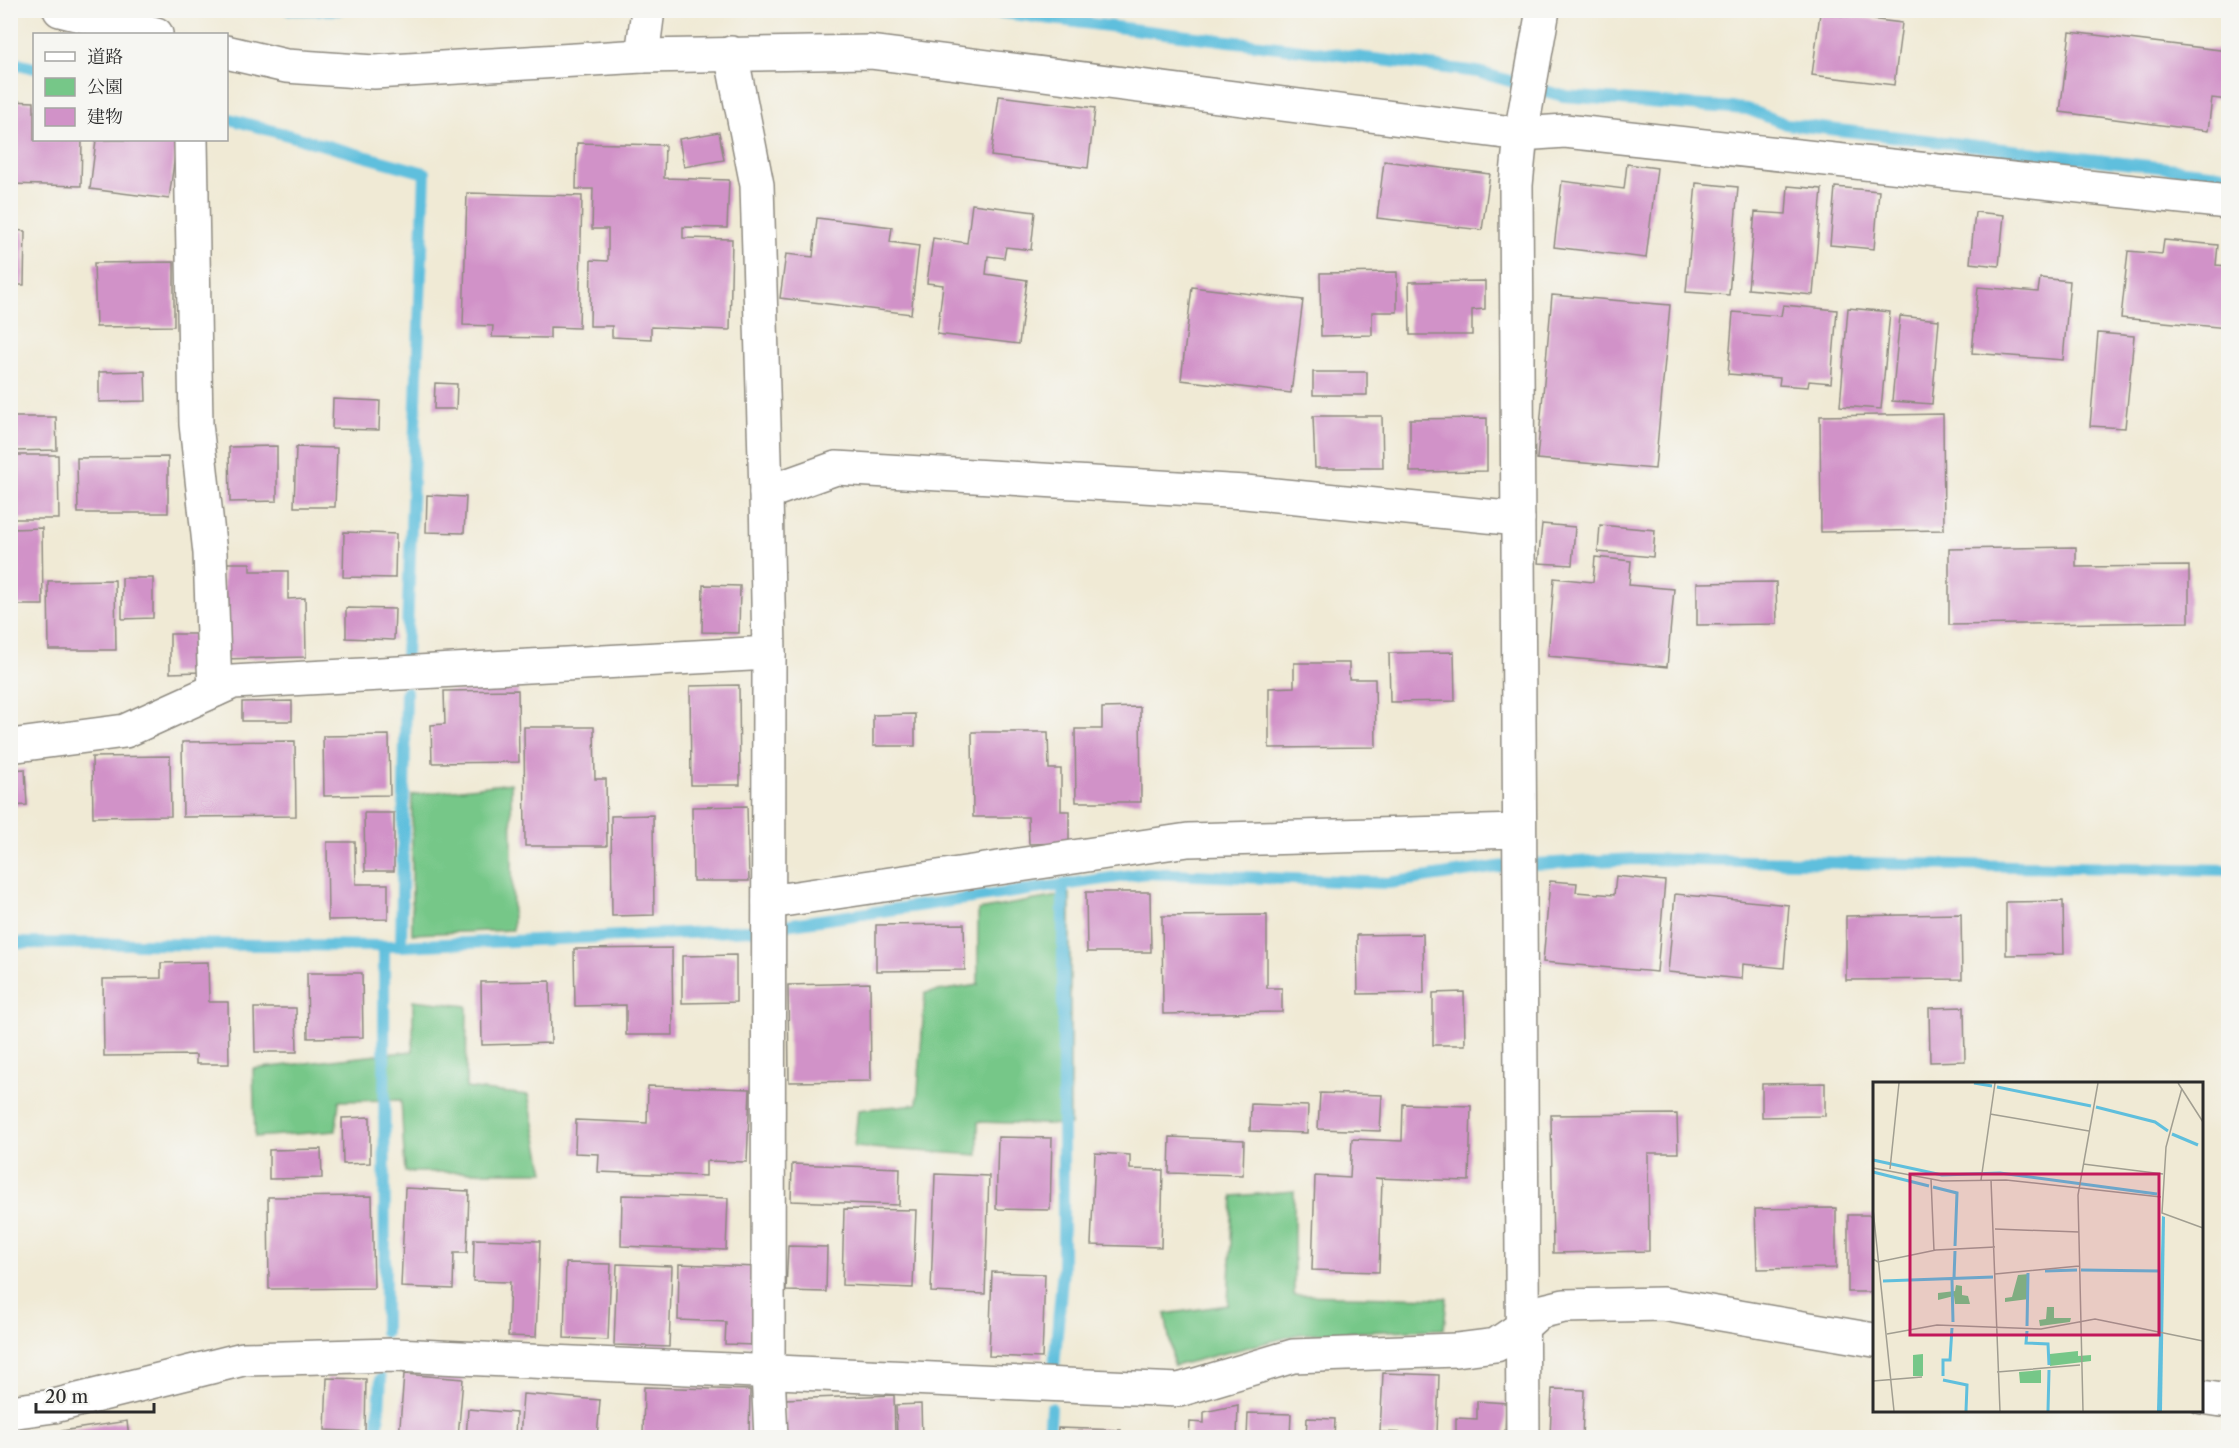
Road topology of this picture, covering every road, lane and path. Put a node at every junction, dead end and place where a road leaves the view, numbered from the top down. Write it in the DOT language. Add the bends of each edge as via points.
graph roads {
  1 [pos="60,10"];
  2 [pos="1544,10"];
  3 [pos="647,15"];
  4 [pos="152,33"];
  5 [pos="228,52"];
  6 [pos="731,53"];
  7 [pos="642,56"];
  8 [pos="1521,134"];
  9 [pos="190,141"];
  10 [pos="2229,202"];
  11 [pos="766,493"];
  12 [pos="1518,519"];
  13 [pos="769,654"];
  14 [pos="215,690"];
  15 [pos="10,746"];
  16 [pos="1520,831"];
  17 [pos="769,902"];
  18 [pos="1521,1328"];
  19 [pos="1873,1340"];
  20 [pos="768,1372"];
  21 [pos="2203,1397"];
  22 [pos="2229,1401"];
  23 [pos="10,1412"];
  24 [pos="771,1437"];
  25 [pos="1523,1437"];
  1 -- 4 [label="street"];
  2 -- 8 [label="street"];
  3 -- 7 [label="street"];
  5 -- 7 [label="street" via="285,66 374,72"];
  6 -- 7 [label="street"];
  6 -- 8 [label="street" via="870,52"];
  6 -- 11 [label="street" via="757,185"];
  8 -- 10 [label="street" via="1565,131"];
  8 -- 12 [label="street" via="1516,185"];
  9 -- 14 [label="street" via="196,424 210,553"];
  11 -- 12 [label="street" via="836,468 1245,492"];
  11 -- 13 [label="street"];
  12 -- 16 [label="street"];
  13 -- 14 [label="street" via="233,682"];
  13 -- 17 [label="street"];
  14 -- 15 [label="street" via="125,730"];
  16 -- 17 [label="street" via="1188,840"];
  16 -- 18 [label="street"];
  17 -- 20 [label="street"];
  18 -- 19 [label="street" via="1539,1312 1564,1306 1663,1304"];
  18 -- 20 [label="street" via="1496,1345 1466,1349 1293,1356 1179,1390"];
  18 -- 25 [label="street"];
  20 -- 23 [label="street" via="395,1355 243,1359 54,1406"];
  20 -- 24 [label="street"];
  21 -- 22 [label="street"];
}
